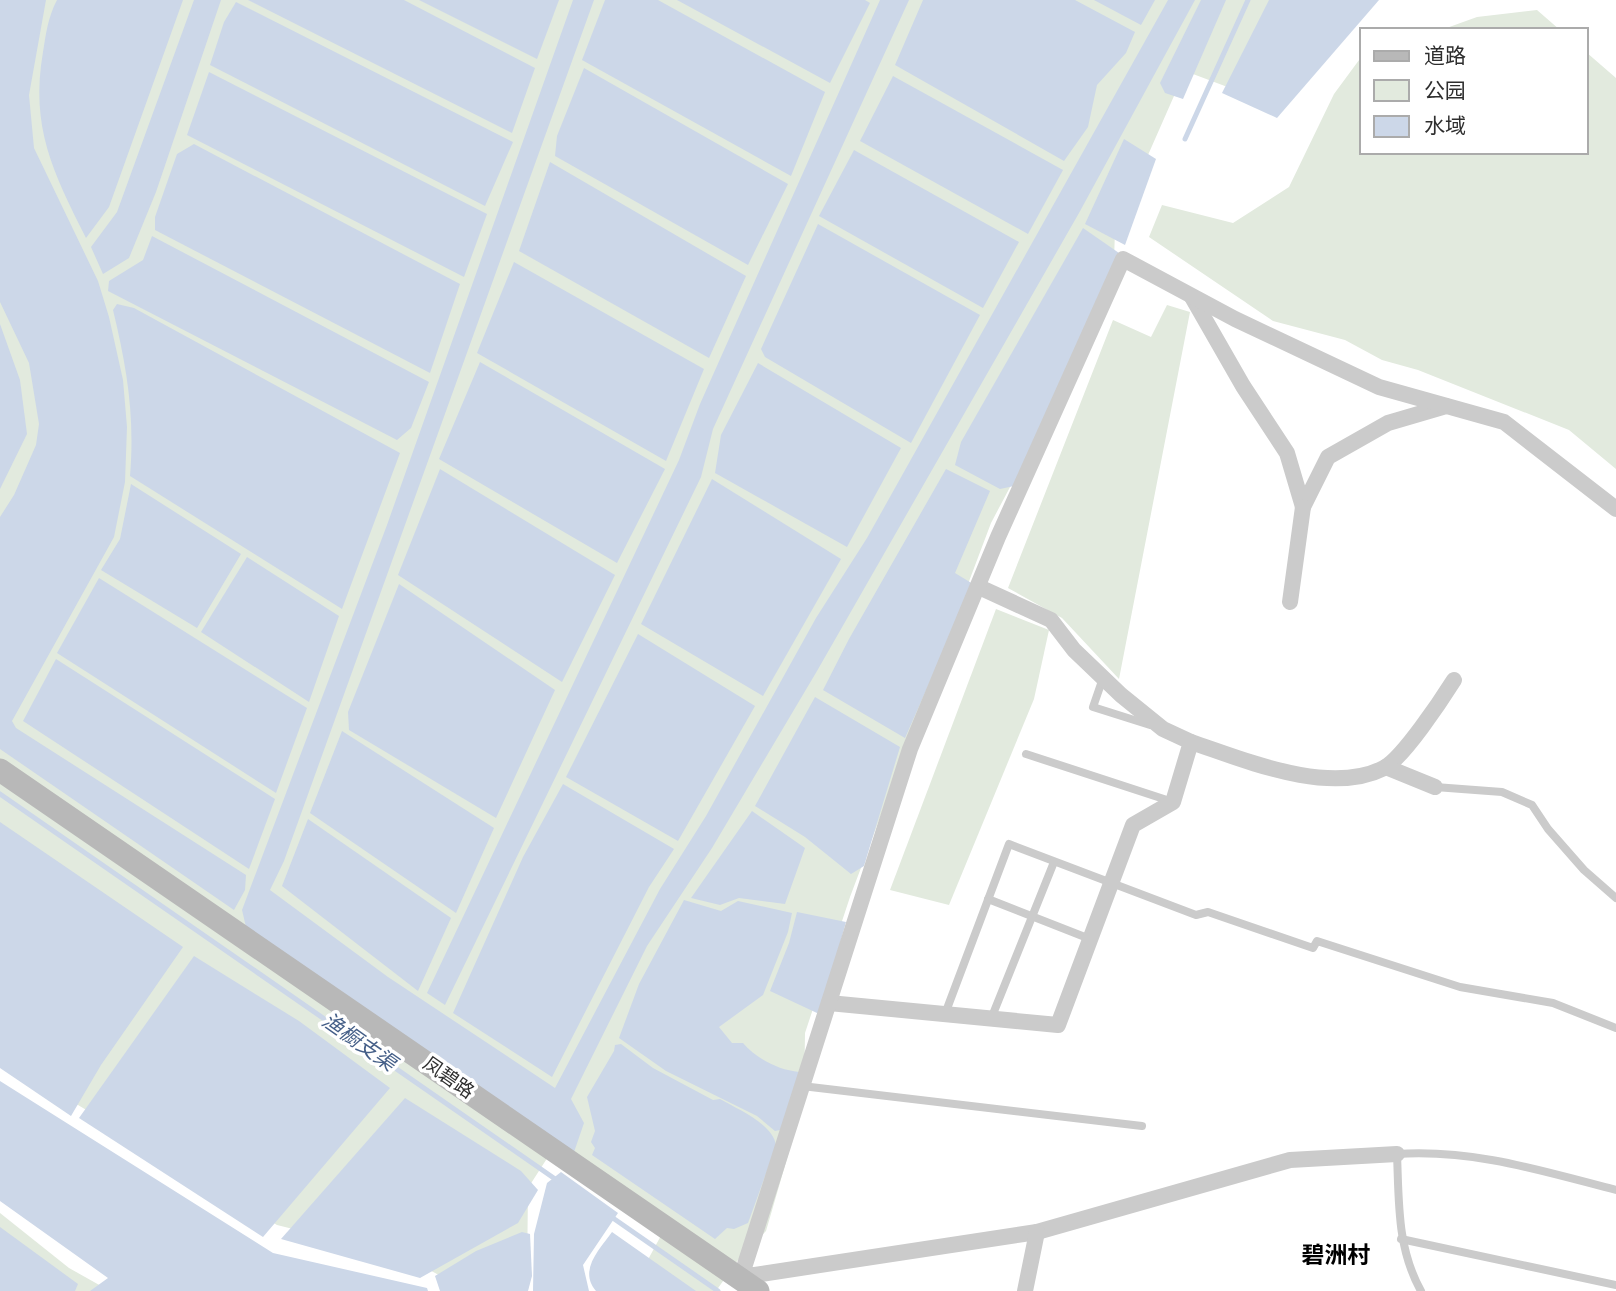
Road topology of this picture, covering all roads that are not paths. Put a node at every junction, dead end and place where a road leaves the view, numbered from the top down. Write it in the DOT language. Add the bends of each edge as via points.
graph roads {
  1 [pos="1191,295"];
  2 [pos="1448,405"];
  3 [pos="1303,508"];
  4 [pos="1616,509"];
  5 [pos="979,587"];
  6 [pos="1290,602"];
  7 [pos="1103,678"];
  8 [pos="1454,680"];
  9 [pos="1163,729"];
  10 [pos="1191,743"];
  11 [pos="1026,754"];
  12 [pos="1386,767"];
  13 [pos="0,770"];
  14 [pos="1435,786"];
  15 [pos="1173,802"];
  16 [pos="1054,862"];
  17 [pos="1111,884"];
  18 [pos="1616,898"];
  19 [pos="988,899"];
  20 [pos="1032,916"];
  21 [pos="1090,939"];
  22 [pos="829,1003"];
  23 [pos="945,1014"];
  24 [pos="991,1019"];
  25 [pos="1616,1028"];
  26 [pos="802,1086"];
  27 [pos="1142,1126"];
  28 [pos="1397,1154"];
  29 [pos="1616,1189"];
  30 [pos="1037,1232"];
  31 [pos="1401,1240"];
  32 [pos="749,1284"];
  33 [pos="1616,1285"];
  34 [pos="1025,1291"];
  35 [pos="1421,1291"];
  1 -- 2 [label="street" via="1380,387"];
  1 -- 3 [label="street" via="1287,453"];
  1 -- 5 [label="street" via="1124,258"];
  2 -- 3 [label="street" via="1388,423 1328,457"];
  2 -- 4 [label="street" via="1504,422"];
  3 -- 6 [label="street"];
  5 -- 7 [label="street" via="1051,620"];
  5 -- 22 [label="street" via="910,749"];
  7 -- 9 [label="street"];
  7 -- 9 [label="lane" via="1093,706"];
  8 -- 12 [label="street" via="1433,715"];
  9 -- 10 [label="street"];
  10 -- 12 [label="street" via="1293,775 1353,776"];
  10 -- 15 [label="street"];
  11 -- 15 [label="lane"];
  12 -- 14 [label="street"];
  13 -- 32 [label="main road, 凤碧路"];
  14 -- 18 [label="lane" via="1502,792 1532,805 1584,870"];
  15 -- 17 [label="street" via="1133,825"];
  16 -- 17 [label="lane"];
  16 -- 19 [label="lane" via="1009,844"];
  16 -- 20 [label="lane"];
  17 -- 21 [label="street"];
  17 -- 25 [label="lane" via="1196,915 1208,912 1312,948 1317,941 1460,987 1553,1003"];
  19 -- 20 [label="lane"];
  19 -- 23 [label="lane"];
  20 -- 21 [label="lane"];
  20 -- 24 [label="lane"];
  21 -- 24 [label="street" via="1058,1026"];
  22 -- 23 [label="street"];
  22 -- 26 [label="street"];
  23 -- 24 [label="street"];
  26 -- 27 [label="lane"];
  26 -- 32 [label="street"];
  28 -- 29 [label="lane" via="1439,1151 1491,1159"];
  28 -- 30 [label="street" via="1290,1160"];
  28 -- 31 [label="lane"];
  30 -- 32 [label="street"];
  30 -- 34 [label="street"];
  31 -- 33 [label="lane"];
  31 -- 35 [label="lane"];
}
